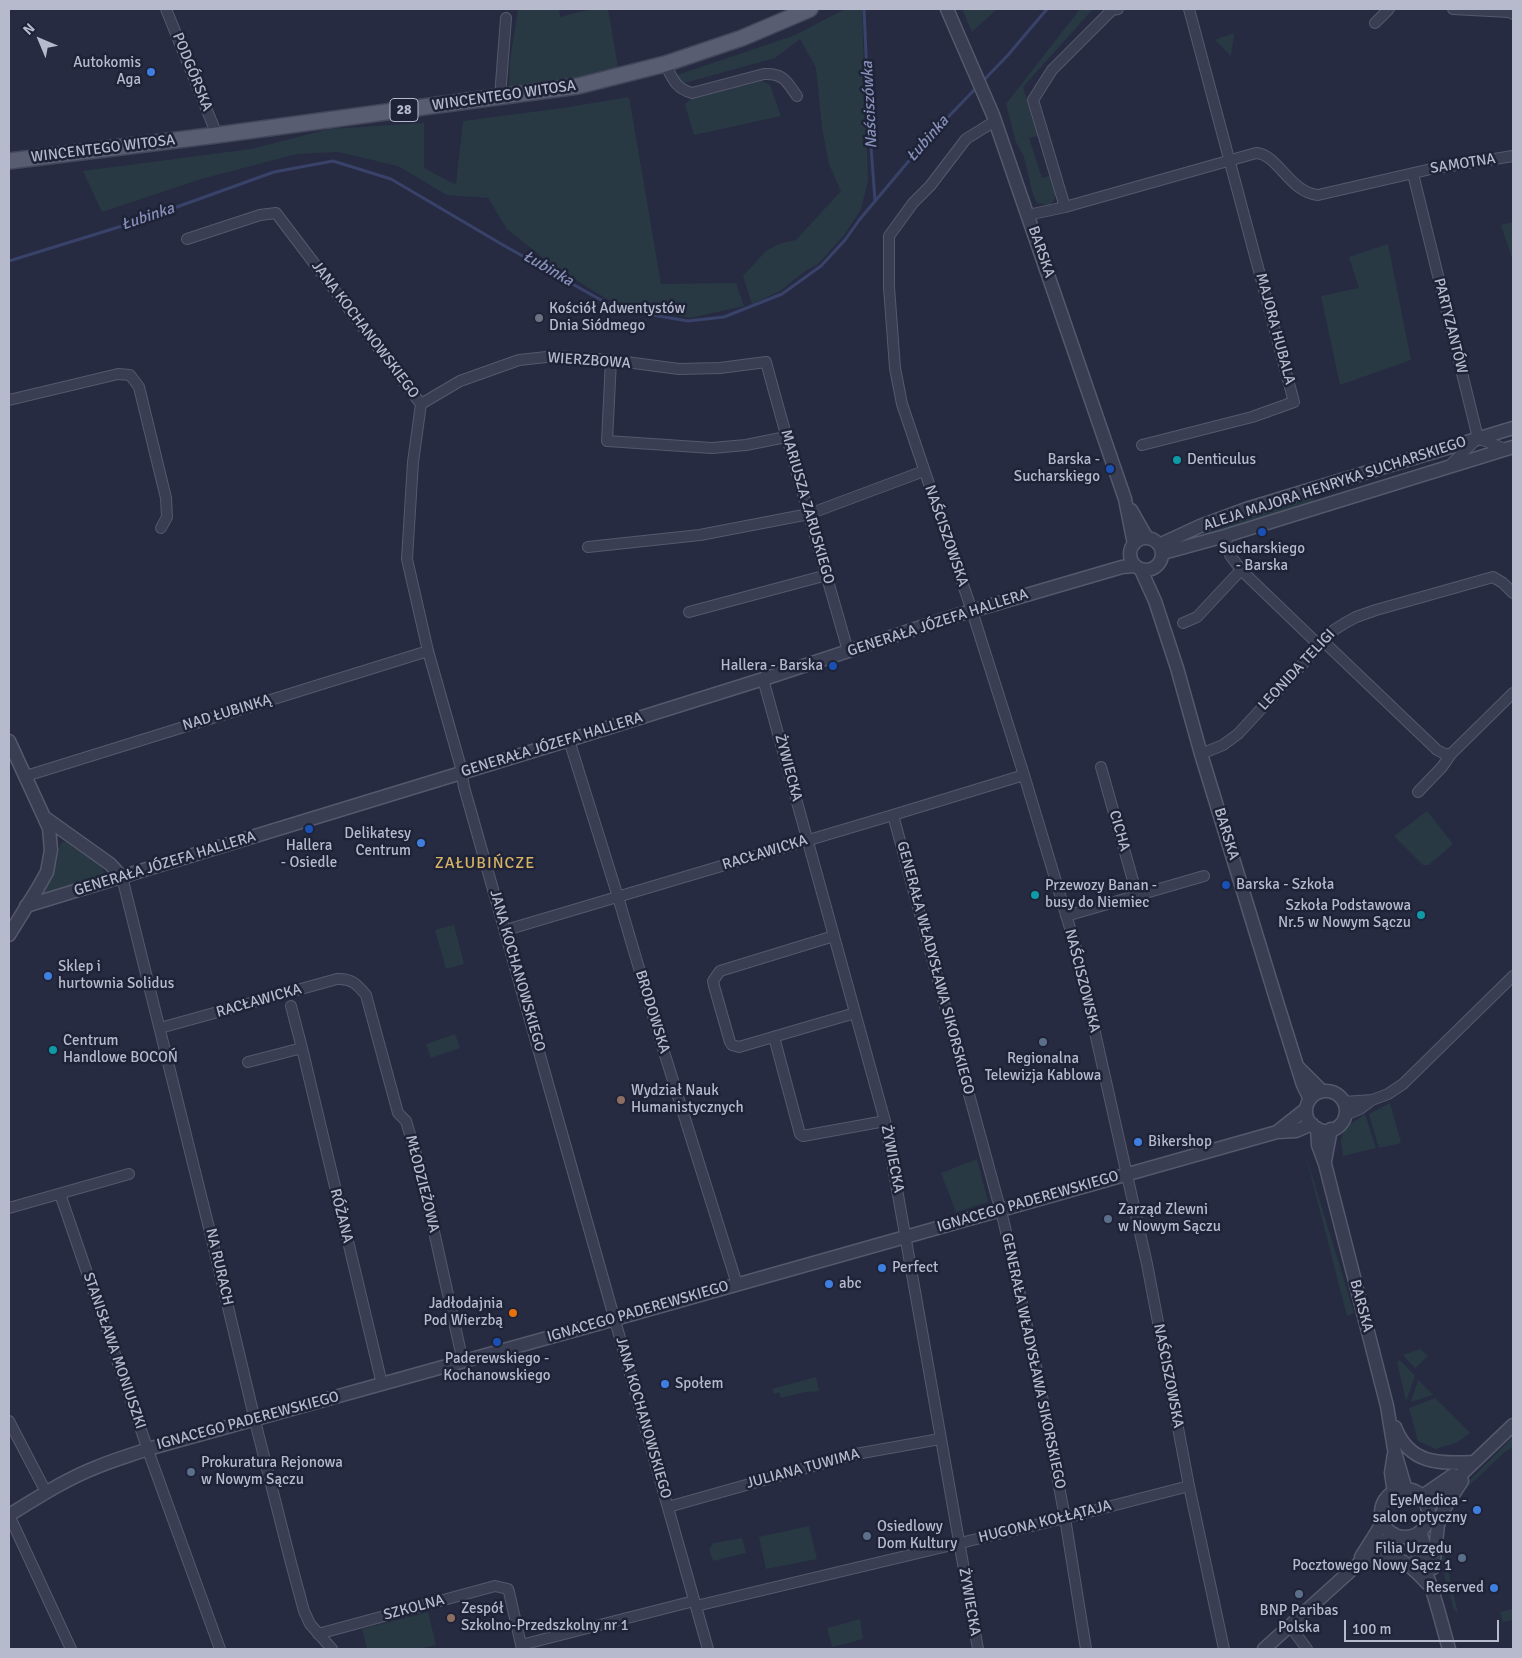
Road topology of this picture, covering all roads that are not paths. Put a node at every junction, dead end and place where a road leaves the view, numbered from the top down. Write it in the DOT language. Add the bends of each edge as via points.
graph roads {
  1 [pos="166,9"];
  2 [pos="810,9"];
  3 [pos="947,9"];
  4 [pos="1118,9"];
  5 [pos="1189,9"];
  6 [pos="1389,9"];
  7 [pos="1453,9"];
  8 [pos="1513,14"];
  9 [pos="506,18"];
  10 [pos="1375,23"];
  11 [pos="665,64"];
  12 [pos="797,96"];
  13 [pos="500,97"];
  14 [pos="994,118"];
  15 [pos="217,135"];
  16 [pos="1513,156"];
  17 [pos="9,160"];
  18 [pos="1230,160"];
  19 [pos="1412,174"];
  20 [pos="1065,207"];
  21 [pos="1028,215"];
  22 [pos="187,240"];
  23 [pos="611,360"];
  24 [pos="766,362"];
  25 [pos="9,400"];
  26 [pos="421,404"];
  27 [pos="1513,428"];
  28 [pos="786,436"];
  29 [pos="1478,438"];
  30 [pos="1142,445"];
  31 [pos="1509,448"];
  32 [pos="1449,466"];
  33 [pos="924,472"];
  34 [pos="1125,499"];
  35 [pos="809,514"];
  36 [pos="161,528"];
  37 [pos="1225,536"];
  38 [pos="1147,538"];
  39 [pos="588,547"];
  40 [pos="1161,549"];
  41 [pos="1135,558"];
  42 [pos="1155,568"];
  43 [pos="1241,570"];
  44 [pos="827,575"];
  45 [pos="1513,593"];
  46 [pos="1155,601"];
  47 [pos="972,611"];
  48 [pos="689,612"];
  49 [pos="1183,622"];
  50 [pos="1322,644"];
  51 [pos="428,651"];
  52 [pos="848,651"];
  53 [pos="763,679"];
  54 [pos="1513,693"];
  55 [pos="570,740"];
  56 [pos="9,741"];
  57 [pos="1201,754"];
  58 [pos="1451,754"];
  59 [pos="1101,767"];
  60 [pos="462,773"];
  61 [pos="1024,775"];
  62 [pos="26,776"];
  63 [pos="1418,792"];
  64 [pos="893,815"];
  65 [pos="44,818"];
  66 [pos="808,840"];
  67 [pos="1204,876"];
  68 [pos="122,877"];
  69 [pos="1137,895"];
  70 [pos="618,896"];
  71 [pos="26,906"];
  72 [pos="1066,916"];
  73 [pos="506,930"];
  74 [pos="9,935"];
  75 [pos="834,936"];
  76 [pos="1513,976"];
  77 [pos="357,984"];
  78 [pos="291,1006"];
  79 [pos="855,1013"];
  80 [pos="160,1028"];
  81 [pos="774,1037"];
  82 [pos="302,1048"];
  83 [pos="248,1062"];
  84 [pos="1298,1067"];
  85 [pos="1322,1091"];
  86 [pos="1308,1104"];
  87 [pos="1344,1108"];
  88 [pos="885,1121"];
  89 [pos="1314,1126"];
  90 [pos="1331,1129"];
  91 [pos="1277,1132"];
  92 [pos="1325,1164"];
  93 [pos="129,1174"];
  94 [pos="1127,1175"];
  95 [pos="60,1194"];
  96 [pos="9,1208"];
  97 [pos="1000,1209"];
  98 [pos="906,1237"];
  99 [pos="737,1284"];
  100 [pos="616,1319"];
  101 [pos="462,1362"];
  102 [pos="382,1384"];
  103 [pos="1387,1406"];
  104 [pos="255,1420"];
  105 [pos="9,1421"];
  106 [pos="1513,1425"];
  107 [pos="940,1439"];
  108 [pos="148,1449"];
  109 [pos="1473,1462"];
  110 [pos="1189,1486"];
  111 [pos="1400,1491"];
  112 [pos="46,1492"];
  113 [pos="1424,1502"];
  114 [pos="668,1507"];
  115 [pos="9,1515"];
  116 [pos="1065,1518"];
  117 [pos="1383,1522"];
  118 [pos="1394,1534"];
  119 [pos="1414,1534"];
  120 [pos="958,1543"];
  121 [pos="1358,1564"];
  122 [pos="1433,1568"];
  123 [pos="1432,1588"];
  124 [pos="695,1603"];
  125 [pos="1290,1626"];
  126 [pos="318,1634"];
  127 [pos="522,1647"];
  128 [pos="71,1649"];
  129 [pos="220,1649"];
  130 [pos="332,1649"];
  131 [pos="708,1649"];
  132 [pos="978,1649"];
  133 [pos="1086,1649"];
  134 [pos="1224,1649"];
  135 [pos="1264,1649"];
  136 [pos="1307,1649"];
  137 [pos="1448,1649"];
  1 -- 15 [label="street, PODGÓRSKA"];
  2 -- 11 [label="main road, WINCENTEGO WITOSA / 28" via="742,38"];
  3 -- 14 [label="street, BARSKA"];
  4 -- 20 [label="street" via="1112,10 1052,70 1033,100"];
  5 -- 18 [label="street, MAJORA HUBALA"];
  6 -- 10 [label="street"];
  7 -- 8 [label="street"];
  9 -- 13 [label="street"];
  11 -- 12 [label="street" via="676,84 692,93 772,74 786,80"];
  11 -- 13 [label="main road, WINCENTEGO WITOSA / 28" via="578,86"];
  13 -- 15 [label="main road, WINCENTEGO WITOSA / 28"];
  14 -- 21 [label="street, BARSKA"];
  14 -- 33 [label="street, NAŚCISZOWSKA" via="966,138 889,236 895,368 902,404"];
  15 -- 17 [label="main road, WINCENTEGO WITOSA / 28"];
  16 -- 19 [label="street, SAMOTNA"];
  18 -- 19 [label="street, SAMOTNA" via="1256,153 1265,155 1299,188 1318,195"];
  18 -- 20 [label="street"];
  18 -- 30 [label="street, MAJORA HUBALA" via="1294,402 1252,417"];
  19 -- 29 [label="street, PARTYZANTÓW"];
  20 -- 21 [label="street"];
  21 -- 34 [label="street, BARSKA"];
  22 -- 26 [label="street, JANA KOCHANOWSKIEGO" via="260,215 276,213"];
  23 -- 24 [label="street, WIERZBOWA" via="680,369"];
  23 -- 26 [label="street, WIERZBOWA" via="556,356 519,360 460,381"];
  23 -- 28 [label="street" via="607,441 712,448"];
  24 -- 28 [label="street, MARIUSZA ZARUSKIEGO"];
  25 -- 36 [label="street" via="118,374 130,375 139,387 166,498 168,517"];
  26 -- 51 [label="street, JANA KOCHANOWSKIEGO" via="407,558"];
  27 -- 29 [label="street, ALEJA MAJORA HENRYKA SUCHARSKIEGO"];
  28 -- 35 [label="street, MARIUSZA ZARUSKIEGO"];
  29 -- 31 [label="street"];
  29 -- 32 [label="street"];
  29 -- 40 [label="street, ALEJA MAJORA HENRYKA SUCHARSKIEGO" via="1246,509 1200,526"];
  31 -- 32 [label="street, ALEJA MAJORA HENRYKA SUCHARSKIEGO"];
  32 -- 37 [label="street, ALEJA MAJORA HENRYKA SUCHARSKIEGO"];
  33 -- 35 [label="street"];
  33 -- 47 [label="street, NAŚCISZOWSKA"];
  34 -- 38 [label="street, BARSKA"];
  34 -- 41 [label="street, BARSKA"];
  35 -- 39 [label="street" via="700,535"];
  35 -- 44 [label="street, MARIUSZA ZARUSKIEGO"];
  37 -- 40 [label="street, ALEJA MAJORA HENRYKA SUCHARSKIEGO"];
  37 -- 43 [label="street" via="1230,555"];
  38 -- 40 [label="street"];
  38 -- 41 [label="street" via="1138,541"];
  40 -- 42 [label="street" via="1160,563"];
  41 -- 42 [label="street" via="1148,571"];
  41 -- 46 [label="street, BARSKA"];
  41 -- 47 [label="street, GENERAŁA JÓZEFA HALLERA" via="1122,567"];
  42 -- 46 [label="street, BARSKA"];
  43 -- 49 [label="street" via="1197,617"];
  43 -- 50 [label="street"];
  44 -- 48 [label="street"];
  44 -- 52 [label="street, MARIUSZA ZARUSKIEGO"];
  45 -- 50 [label="street, LEONIDA TELIGI" via="1497,578 1483,579 1356,617 1334,630"];
  46 -- 57 [label="street, BARSKA"];
  47 -- 52 [label="street, GENERAŁA JÓZEFA HALLERA"];
  47 -- 61 [label="street, NAŚCISZOWSKA"];
  50 -- 57 [label="street, LEONIDA TELIGI" via="1238,734 1223,745"];
  50 -- 58 [label="street" via="1437,750"];
  51 -- 60 [label="street, JANA KOCHANOWSKIEGO"];
  51 -- 62 [label="street, NAD ŁUBINKĄ"];
  52 -- 53 [label="street, GENERAŁA JÓZEFA HALLERA"];
  53 -- 55 [label="street, GENERAŁA JÓZEFA HALLERA"];
  53 -- 66 [label="street, ŻYWIECKA"];
  54 -- 58 [label="street"];
  55 -- 60 [label="street, GENERAŁA JÓZEFA HALLERA"];
  55 -- 70 [label="street, BRODOWSKA"];
  56 -- 62 [label="street"];
  57 -- 84 [label="street, BARSKA"];
  58 -- 63 [label="street"];
  59 -- 69 [label="street, CICHA"];
  60 -- 68 [label="street, GENERAŁA JÓZEFA HALLERA"];
  60 -- 73 [label="street, JANA KOCHANOWSKIEGO"];
  61 -- 64 [label="street, RACŁAWICKA"];
  61 -- 72 [label="street, NAŚCISZOWSKA"];
  62 -- 65 [label="street"];
  64 -- 66 [label="street, RACŁAWICKA"];
  64 -- 97 [label="street, GENERAŁA WŁADYSŁAWA SIKORSKIEGO"];
  65 -- 68 [label="street" via="110,864"];
  65 -- 71 [label="street" via="51,841 50,860 47,872"];
  66 -- 70 [label="street, RACŁAWICKA"];
  66 -- 75 [label="street, ŻYWIECKA"];
  67 -- 69 [label="street"];
  68 -- 71 [label="street, GENERAŁA JÓZEFA HALLERA"];
  68 -- 80 [label="street, NA RURACH"];
  69 -- 72 [label="street"];
  70 -- 73 [label="street, RACŁAWICKA"];
  70 -- 99 [label="street, BRODOWSKA"];
  71 -- 74 [label="street"];
  72 -- 94 [label="street, NAŚCISZOWSKA"];
  73 -- 100 [label="street, JANA KOCHANOWSKIEGO"];
  75 -- 79 [label="street, ŻYWIECKA"];
  75 -- 81 [label="street" via="716,974 714,986 732,1045 739,1047"];
  76 -- 87 [label="street" via="1403,1084 1360,1109"];
  77 -- 80 [label="street, RACŁAWICKA" via="337,979"];
  77 -- 101 [label="street, MŁODZIEŻOWA" via="366,995 398,1113 406,1121 419,1164"];
  78 -- 82 [label="street, RÓŻANA"];
  79 -- 81 [label="street"];
  79 -- 88 [label="street, ŻYWIECKA"];
  80 -- 104 [label="street, NA RURACH"];
  81 -- 88 [label="street" via="800,1134"];
  82 -- 83 [label="street"];
  82 -- 102 [label="street, RÓŻANA"];
  84 -- 85 [label="street, BARSKA"];
  84 -- 86 [label="street, BARSKA"];
  85 -- 86 [label="street" via="1315,1094"];
  85 -- 87 [label="street" via="1340,1097"];
  86 -- 89 [label="street" via="1308,1119"];
  86 -- 91 [label="street, IGNACEGO PADEREWSKIEGO"];
  87 -- 90 [label="street" via="1339,1125"];
  88 -- 98 [label="street, ŻYWIECKA"];
  89 -- 90 [label="street"];
  89 -- 91 [label="street, IGNACEGO PADEREWSKIEGO"];
  89 -- 92 [label="street, BARSKA"];
  90 -- 92 [label="street, BARSKA"];
  91 -- 94 [label="street, IGNACEGO PADEREWSKIEGO"];
  92 -- 103 [label="street, BARSKA"];
  93 -- 95 [label="street"];
  94 -- 97 [label="street, IGNACEGO PADEREWSKIEGO"];
  94 -- 110 [label="street, NAŚCISZOWSKA"];
  95 -- 96 [label="street"];
  95 -- 108 [label="street, STANISŁAWA MONIUSZKI"];
  97 -- 98 [label="street, IGNACEGO PADEREWSKIEGO"];
  97 -- 116 [label="street, GENERAŁA WŁADYSŁAWA SIKORSKIEGO" via="1038,1375"];
  98 -- 99 [label="street, IGNACEGO PADEREWSKIEGO"];
  98 -- 107 [label="street, ŻYWIECKA"];
  99 -- 100 [label="street, IGNACEGO PADEREWSKIEGO"];
  100 -- 101 [label="street, IGNACEGO PADEREWSKIEGO"];
  100 -- 114 [label="street, JANA KOCHANOWSKIEGO"];
  101 -- 102 [label="street, IGNACEGO PADEREWSKIEGO"];
  102 -- 104 [label="street, IGNACEGO PADEREWSKIEGO"];
  103 -- 109 [label="street" via="1403,1444 1412,1452 1430,1461"];
  103 -- 111 [label="street, BARSKA" via="1394,1449 1391,1473"];
  104 -- 108 [label="street, IGNACEGO PADEREWSKIEGO"];
  104 -- 126 [label="street, NA RURACH" via="304,1611"];
  105 -- 112 [label="street"];
  106 -- 109 [label="street"];
  107 -- 114 [label="street, JULIANA TUWIMA" via="856,1454"];
  107 -- 120 [label="street, ŻYWIECKA"];
  108 -- 112 [label="street, IGNACEGO PADEREWSKIEGO" via="98,1466"];
  108 -- 129 [label="street, STANISŁAWA MONIUSZKI"];
  109 -- 113 [label="street"];
  109 -- 122 [label="street" via="1444,1509 1438,1525"];
  110 -- 116 [label="street, HUGONA KOŁŁĄTAJA"];
  110 -- 134 [label="street, NAŚCISZOWSKA"];
  111 -- 113 [label="street" via="1414,1492"];
  111 -- 117 [label="street" via="1385,1501 1381,1515"];
  112 -- 115 [label="street, IGNACEGO PADEREWSKIEGO"];
  113 -- 119 [label="street" via="1428,1520"];
  114 -- 124 [label="street, JANA KOCHANOWSKIEGO"];
  115 -- 128 [label="street"];
  116 -- 120 [label="street, HUGONA KOŁŁĄTAJA"];
  116 -- 133 [label="street, GENERAŁA WŁADYSŁAWA SIKORSKIEGO"];
  117 -- 118 [label="street"];
  117 -- 121 [label="street"];
  118 -- 119 [label="street"];
  118 -- 121 [label="street"];
  119 -- 122 [label="street"];
  119 -- 123 [label="street" via="1415,1548"];
  120 -- 124 [label="street, HUGONA KOŁŁĄTAJA"];
  120 -- 132 [label="street, ŻYWIECKA"];
  121 -- 123 [label="street" via="1388,1556 1395,1558 1413,1568"];
  121 -- 125 [label="street"];
  122 -- 123 [label="street"];
  123 -- 137 [label="street"];
  124 -- 127 [label="street, HUGONA KOŁŁĄTAJA"];
  124 -- 131 [label="street, JANA KOCHANOWSKIEGO"];
  125 -- 135 [label="street"];
  125 -- 136 [label="street"];
  126 -- 127 [label="street, SZKOLNA" via="495,1586 508,1589"];
  126 -- 130 [label="street, NA RURACH"];
}
